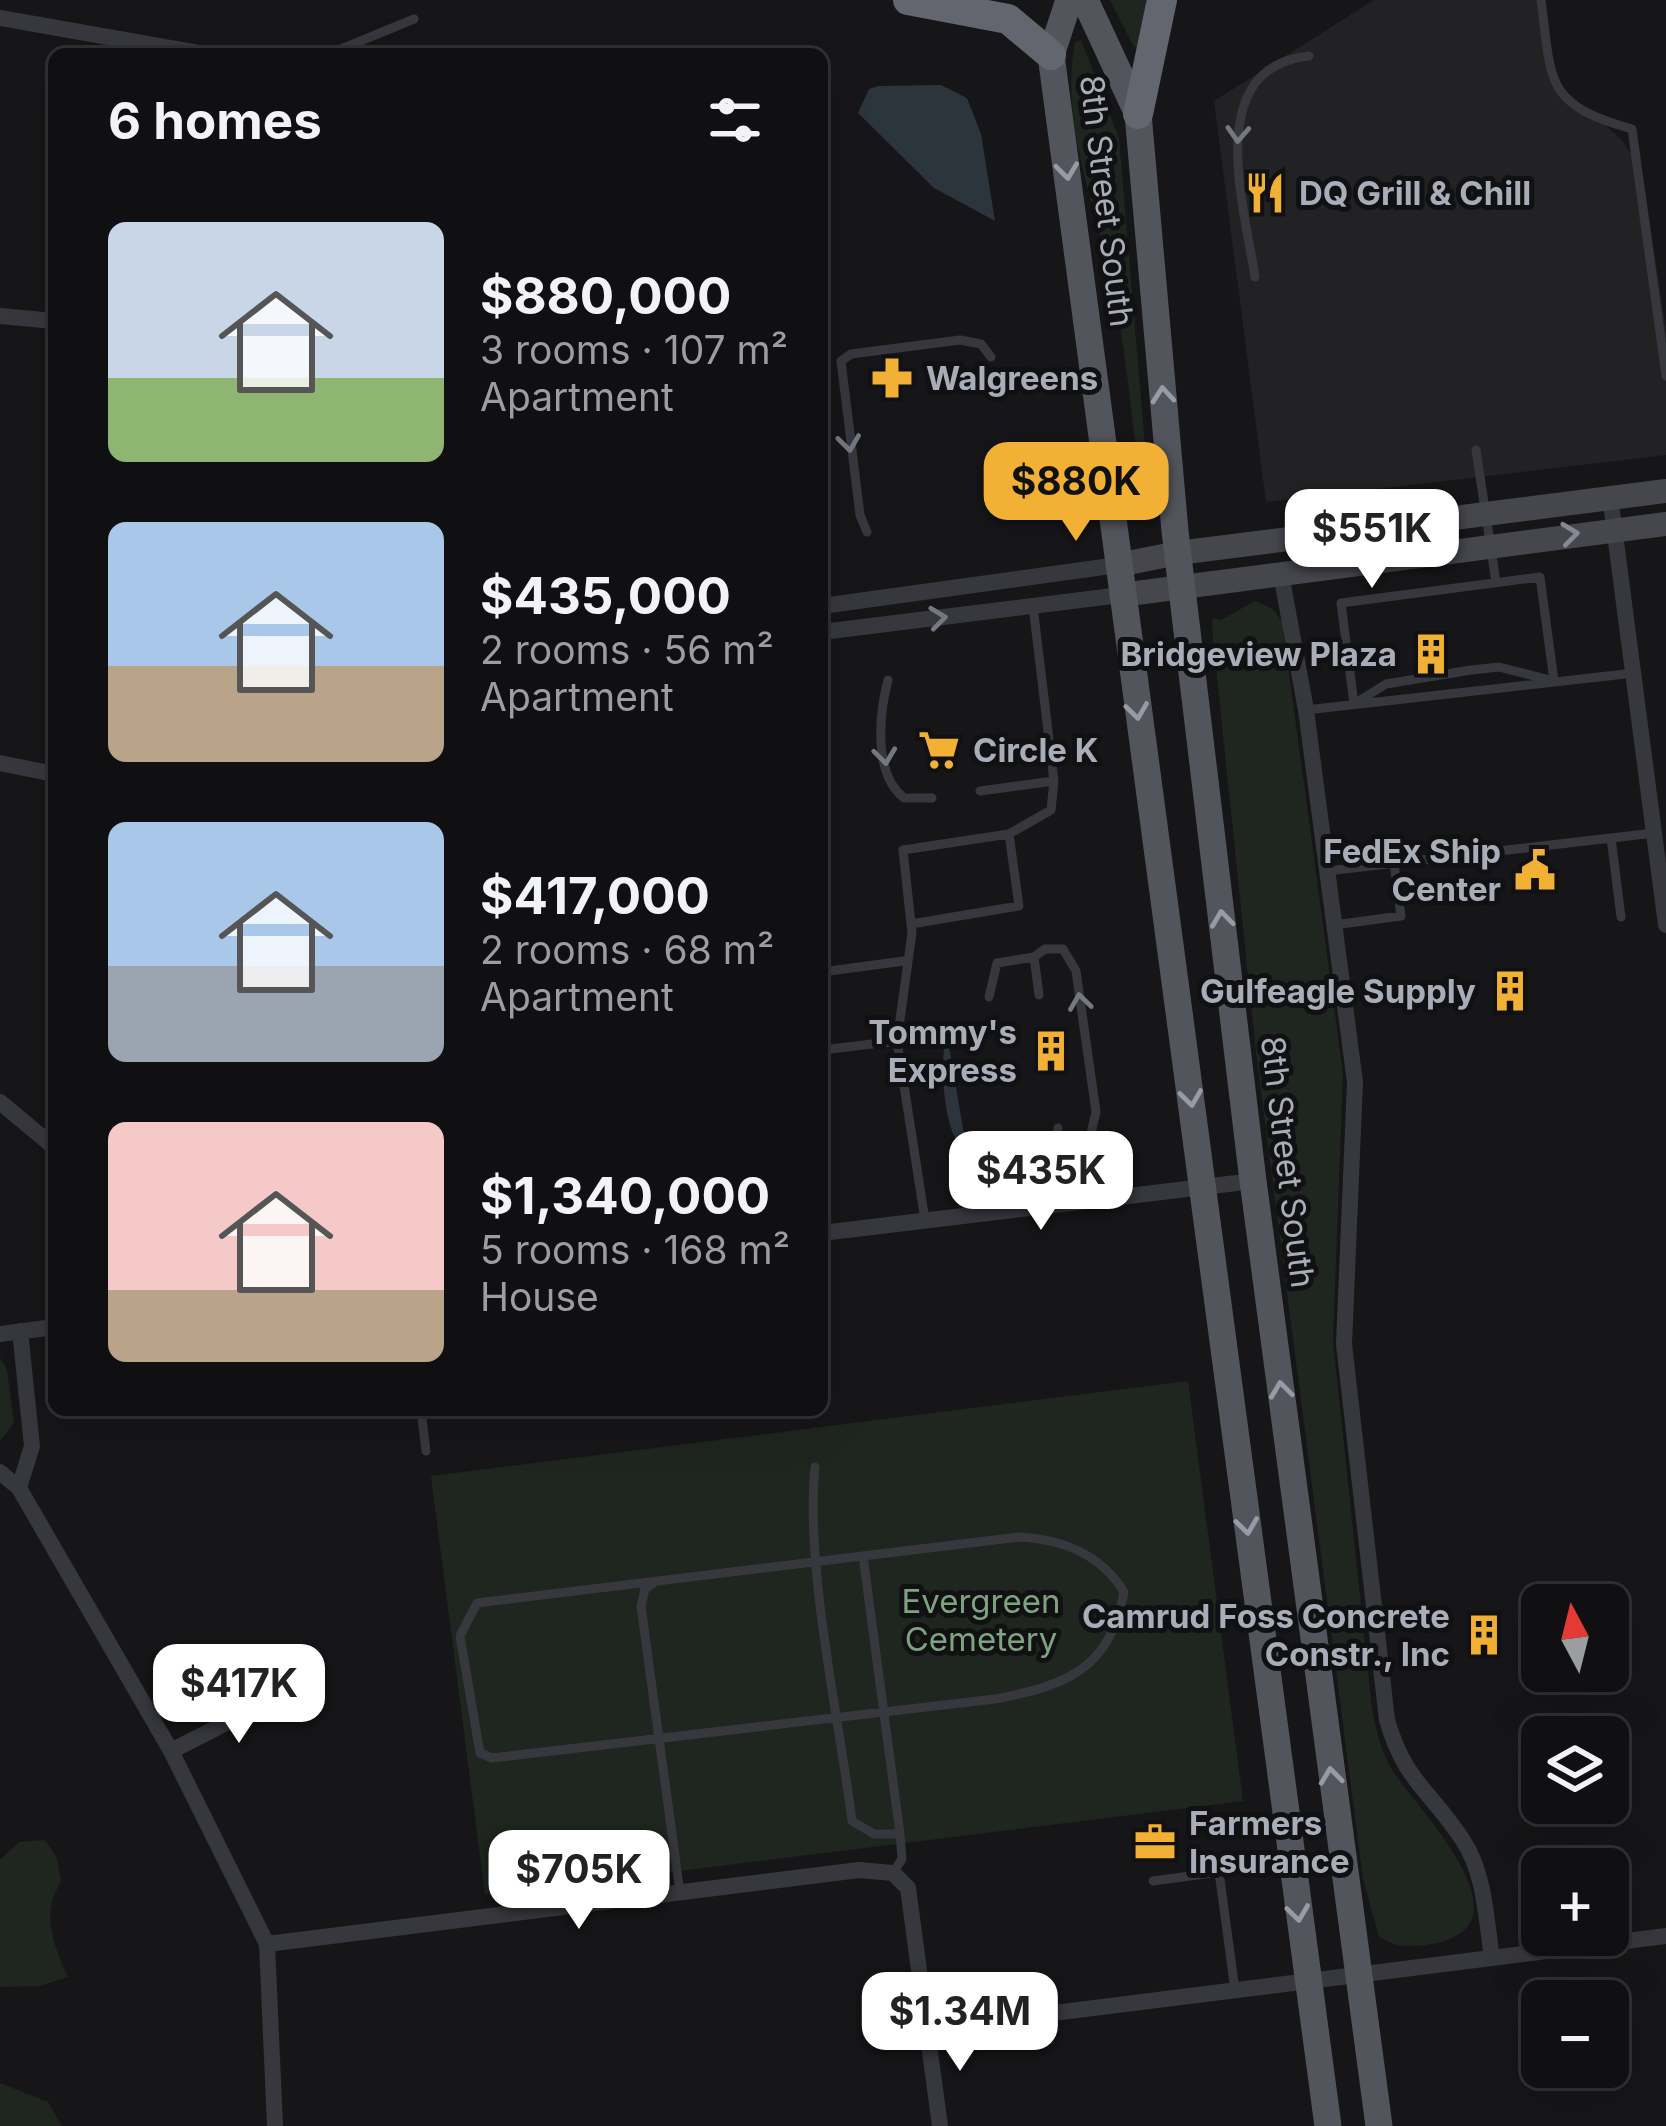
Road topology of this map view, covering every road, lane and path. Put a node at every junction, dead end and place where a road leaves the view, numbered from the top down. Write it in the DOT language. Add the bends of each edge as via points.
graph roads {
  1 [pos="908,0"];
  2 [pos="1069,0"];
  3 [pos="1085,0"];
  4 [pos="1162,0"];
  5 [pos="1541,0"];
  6 [pos="924,1"];
  7 [pos="0,19"];
  8 [pos="414,19"];
  9 [pos="169,48"];
  10 [pos="344,48"];
  11 [pos="1051,55"];
  12 [pos="1310,56"];
  13 [pos="1138,114"];
  14 [pos="1255,278"];
  15 [pos="0,316"];
  16 [pos="48,320"];
  17 [pos="991,358"];
  18 [pos="1666,376"];
  19 [pos="1476,450"];
  20 [pos="1666,491"];
  21 [pos="1610,496"];
  22 [pos="1486,513"];
  23 [pos="1666,524"];
  24 [pos="1615,529"];
  25 [pos="867,532"];
  26 [pos="1492,543"];
  27 [pos="1178,553"];
  28 [pos="1118,566"];
  29 [pos="1281,574"];
  30 [pos="1496,582"];
  31 [pos="1182,588"];
  32 [pos="1121,596"];
  33 [pos="876,598"];
  34 [pos="828,605"];
  35 [pos="1033,606"];
  36 [pos="880,626"];
  37 [pos="828,631"];
  38 [pos="1634,673"];
  39 [pos="887,680"];
  40 [pos="1554,681"];
  41 [pos="1354,704"];
  42 [pos="1306,710"];
  43 [pos="0,764"];
  44 [pos="48,773"];
  45 [pos="1054,781"];
  46 [pos="980,791"];
  47 [pos="932,798"];
  48 [pos="1658,828"];
  49 [pos="1009,834"];
  50 [pos="1611,838"];
  51 [pos="1394,863"];
  52 [pos="1327,871"];
  53 [pos="1621,917"];
  54 [pos="911,924"];
  55 [pos="1334,925"];
  56 [pos="1666,925"];
  57 [pos="1034,957"];
  58 [pos="904,961"];
  59 [pos="828,971"];
  60 [pos="1039,995"];
  61 [pos="989,997"];
  62 [pos="897,1041"];
  63 [pos="828,1049"];
  64 [pos="0,1102"];
  65 [pos="1058,1128"];
  66 [pos="48,1142"];
  67 [pos="1000,1155"];
  68 [pos="1253,1181"];
  69 [pos="1203,1186"];
  70 [pos="1092,1200"];
  71 [pos="926,1220"];
  72 [pos="828,1232"];
  73 [pos="48,1328"];
  74 [pos="20,1331"];
  75 [pos="0,1334"];
  76 [pos="423,1416"];
  77 [pos="426,1451"];
  78 [pos="815,1467"];
  79 [pos="0,1472"];
  80 [pos="20,1488"];
  81 [pos="863,1556"];
  82 [pos="818,1562"];
  83 [pos="657,1581"];
  84 [pos="283,1694"];
  85 [pos="884,1712"];
  86 [pos="838,1717"];
  87 [pos="659,1738"];
  88 [pos="171,1751"];
  89 [pos="900,1834"];
  90 [pos="893,1873"];
  91 [pos="1153,1880"];
  92 [pos="680,1893"];
  93 [pos="1666,1936"];
  94 [pos="267,1944"];
  95 [pos="1492,1958"];
  96 [pos="1358,1976"];
  97 [pos="1307,1981"];
  98 [pos="1235,1990"];
  99 [pos="927,2029"];
  100 [pos="275,2126"];
  101 [pos="940,2126"];
  102 [pos="1328,2126"];
  103 [pos="1378,2126"];
  1 -- 6 [label="highway"];
  2 -- 11 [label="main road, 8th Street South"];
  3 -- 13 [label="main road, 8th Street South"];
  4 -- 13 [label="highway"];
  5 -- 18 [label="lane" via="1551,78 1580,115 1632,129"];
  6 -- 11 [label="highway" via="1008,19"];
  7 -- 9 [label="street"];
  8 -- 10 [label="lane"];
  11 -- 28 [label="main road, 8th Street South, one-way"];
  12 -- 14 [label="lane, one-way" via="1259,82 1242,103 1238,156"];
  27 -- 13 [label="main road, 8th Street South, one-way"];
  15 -- 16 [label="street"];
  17 -- 25 [label="lane, one-way" via="982,344 960,340 842,361"];
  19 -- 22 [label="lane"];
  20 -- 21 [label="street"];
  21 -- 22 [label="street"];
  21 -- 24 [label="street"];
  22 -- 26 [label="lane"];
  22 -- 27 [label="street"];
  23 -- 24 [label="street"];
  26 -- 24 [label="street, one-way"];
  24 -- 38 [label="street"];
  26 -- 29 [label="street"];
  26 -- 30 [label="lane"];
  27 -- 28 [label="street"];
  27 -- 31 [label="main road, 8th Street South"];
  28 -- 32 [label="main road, 8th Street South"];
  28 -- 33 [label="street"];
  29 -- 31 [label="street"];
  29 -- 42 [label="street"];
  30 -- 40 [label="lane" via="1540,577"];
  30 -- 41 [label="lane" via="1341,603"];
  31 -- 32 [label="street"];
  68 -- 31 [label="main road, 8th Street South, one-way"];
  32 -- 35 [label="street"];
  32 -- 69 [label="main road, 8th Street South, one-way"];
  33 -- 34 [label="street"];
  33 -- 36 [label="street"];
  36 -- 35 [label="street, one-way"];
  35 -- 45 [label="lane"];
  36 -- 37 [label="street"];
  38 -- 40 [label="lane"];
  38 -- 48 [label="street"];
  39 -- 47 [label="lane, one-way" via="880,714 888,779 904,798"];
  40 -- 41 [label="lane"];
  40 -- 41 [label="lane" via="1499,667 1386,684"];
  41 -- 42 [label="lane"];
  42 -- 52 [label="street"];
  43 -- 44 [label="street"];
  45 -- 46 [label="lane"];
  45 -- 49 [label="lane" via="1051,811"];
  48 -- 50 [label="lane"];
  48 -- 56 [label="street"];
  49 -- 54 [label="lane" via="1019,905"];
  49 -- 54 [label="lane" via="903,850"];
  50 -- 51 [label="lane"];
  50 -- 53 [label="lane"];
  51 -- 52 [label="lane"];
  51 -- 55 [label="lane" via="1401,916"];
  52 -- 55 [label="street"];
  54 -- 58 [label="lane"];
  55 -- 95 [label="street" via="1355,1082 1344,1344 1387,1720 1399,1762 1463,1839 1477,1869"];
  57 -- 60 [label="lane"];
  57 -- 61 [label="lane" via="997,963"];
  70 -- 57 [label="lane, one-way" via="1086,1154 1096,1112 1076,971 1063,950"];
  58 -- 59 [label="lane"];
  58 -- 62 [label="lane"];
  62 -- 63 [label="lane"];
  62 -- 71 [label="lane"];
  64 -- 66 [label="street"];
  65 -- 67 [label="lane" via="1054,1147"];
  68 -- 69 [label="street"];
  96 -- 68 [label="main road, 8th Street South, one-way"];
  69 -- 70 [label="street"];
  69 -- 97 [label="main road, 8th Street South, one-way"];
  70 -- 71 [label="street"];
  71 -- 72 [label="street"];
  73 -- 74 [label="street"];
  74 -- 75 [label="street"];
  74 -- 80 [label="street" via="32,1446"];
  76 -- 77 [label="lane"];
  78 -- 82 [label="lane"];
  79 -- 80 [label="street"];
  80 -- 88 [label="street"];
  81 -- 82 [label="lane"];
  81 -- 85 [label="lane"];
  81 -- 85 [label="lane" via="1052,1539 1090,1556 1124,1592 1101,1652 1073,1678 995,1699"];
  82 -- 83 [label="lane"];
  82 -- 86 [label="lane"];
  83 -- 87 [label="lane" via="641,1606"];
  83 -- 87 [label="lane" via="494,1598 477,1604 460,1636 480,1754"];
  84 -- 88 [label="street"];
  85 -- 86 [label="lane"];
  85 -- 89 [label="lane"];
  86 -- 87 [label="lane"];
  86 -- 89 [label="lane" via="852,1821 874,1834"];
  87 -- 92 [label="lane"];
  88 -- 94 [label="street"];
  89 -- 90 [label="lane" via="902,1859"];
  90 -- 92 [label="street" via="859,1870"];
  90 -- 99 [label="street" via="908,1888"];
  91 -- 98 [label="lane" via="1219,1872"];
  92 -- 94 [label="street"];
  93 -- 95 [label="street"];
  94 -- 100 [label="street"];
  95 -- 96 [label="street"];
  96 -- 97 [label="street"];
  96 -- 103 [label="main road, 8th Street South"];
  97 -- 98 [label="street"];
  97 -- 102 [label="main road, 8th Street South"];
  98 -- 99 [label="street"];
  99 -- 101 [label="street"];
}
